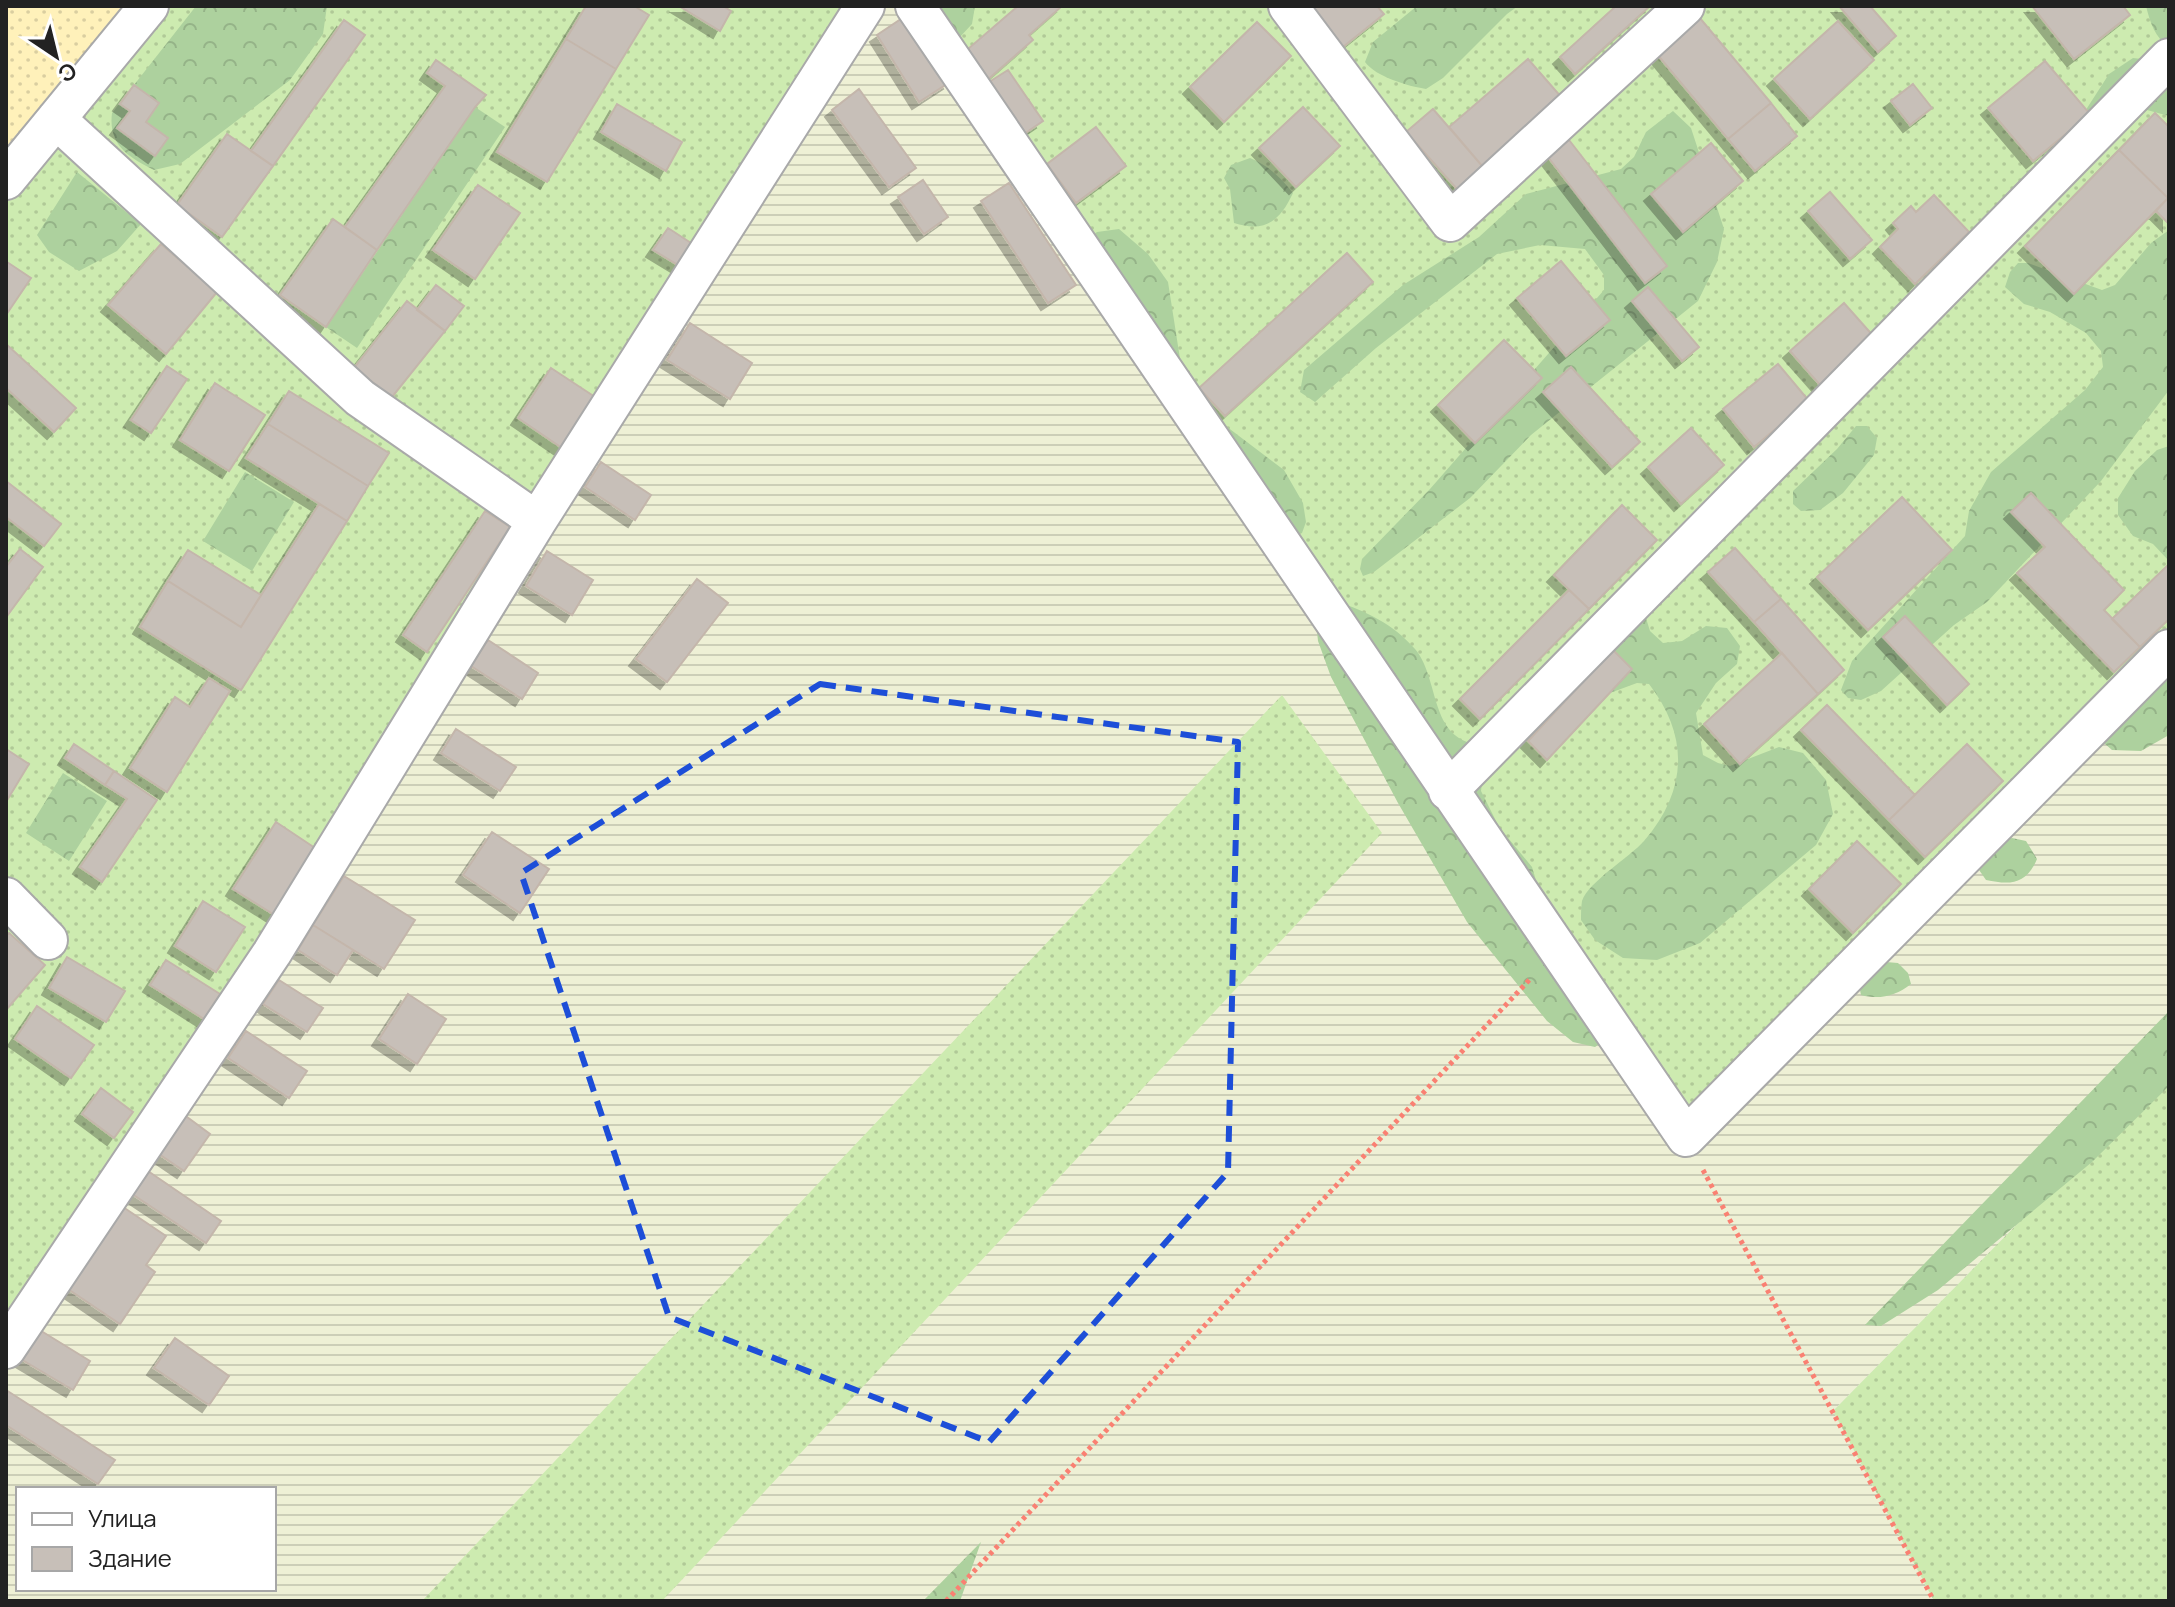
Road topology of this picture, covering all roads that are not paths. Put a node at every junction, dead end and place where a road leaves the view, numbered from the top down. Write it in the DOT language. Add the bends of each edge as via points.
graph roads {
  1 [pos="149,6"];
  2 [pos="865,6"];
  3 [pos="915,6"];
  4 [pos="1288,6"];
  5 [pos="1685,6"];
  6 [pos="2169,58"];
  7 [pos="56,119"];
  8 [pos="6,180"];
  9 [pos="537,521"];
  10 [pos="2169,649"];
  11 [pos="1448,791"];
  12 [pos="6,897"];
  13 [pos="48,940"];
  14 [pos="6,1349"];
  1 -- 7 [label="lane"];
  2 -- 9 [label="lane"];
  3 -- 11 [label="lane"];
  4 -- 5 [label="lane" via="1450,222"];
  6 -- 11 [label="lane"];
  7 -- 8 [label="lane"];
  7 -- 9 [label="lane" via="360,398"];
  9 -- 14 [label="lane" via="272,953"];
  10 -- 11 [label="lane" via="1686,1137"];
  12 -- 13 [label="lane"];
}
